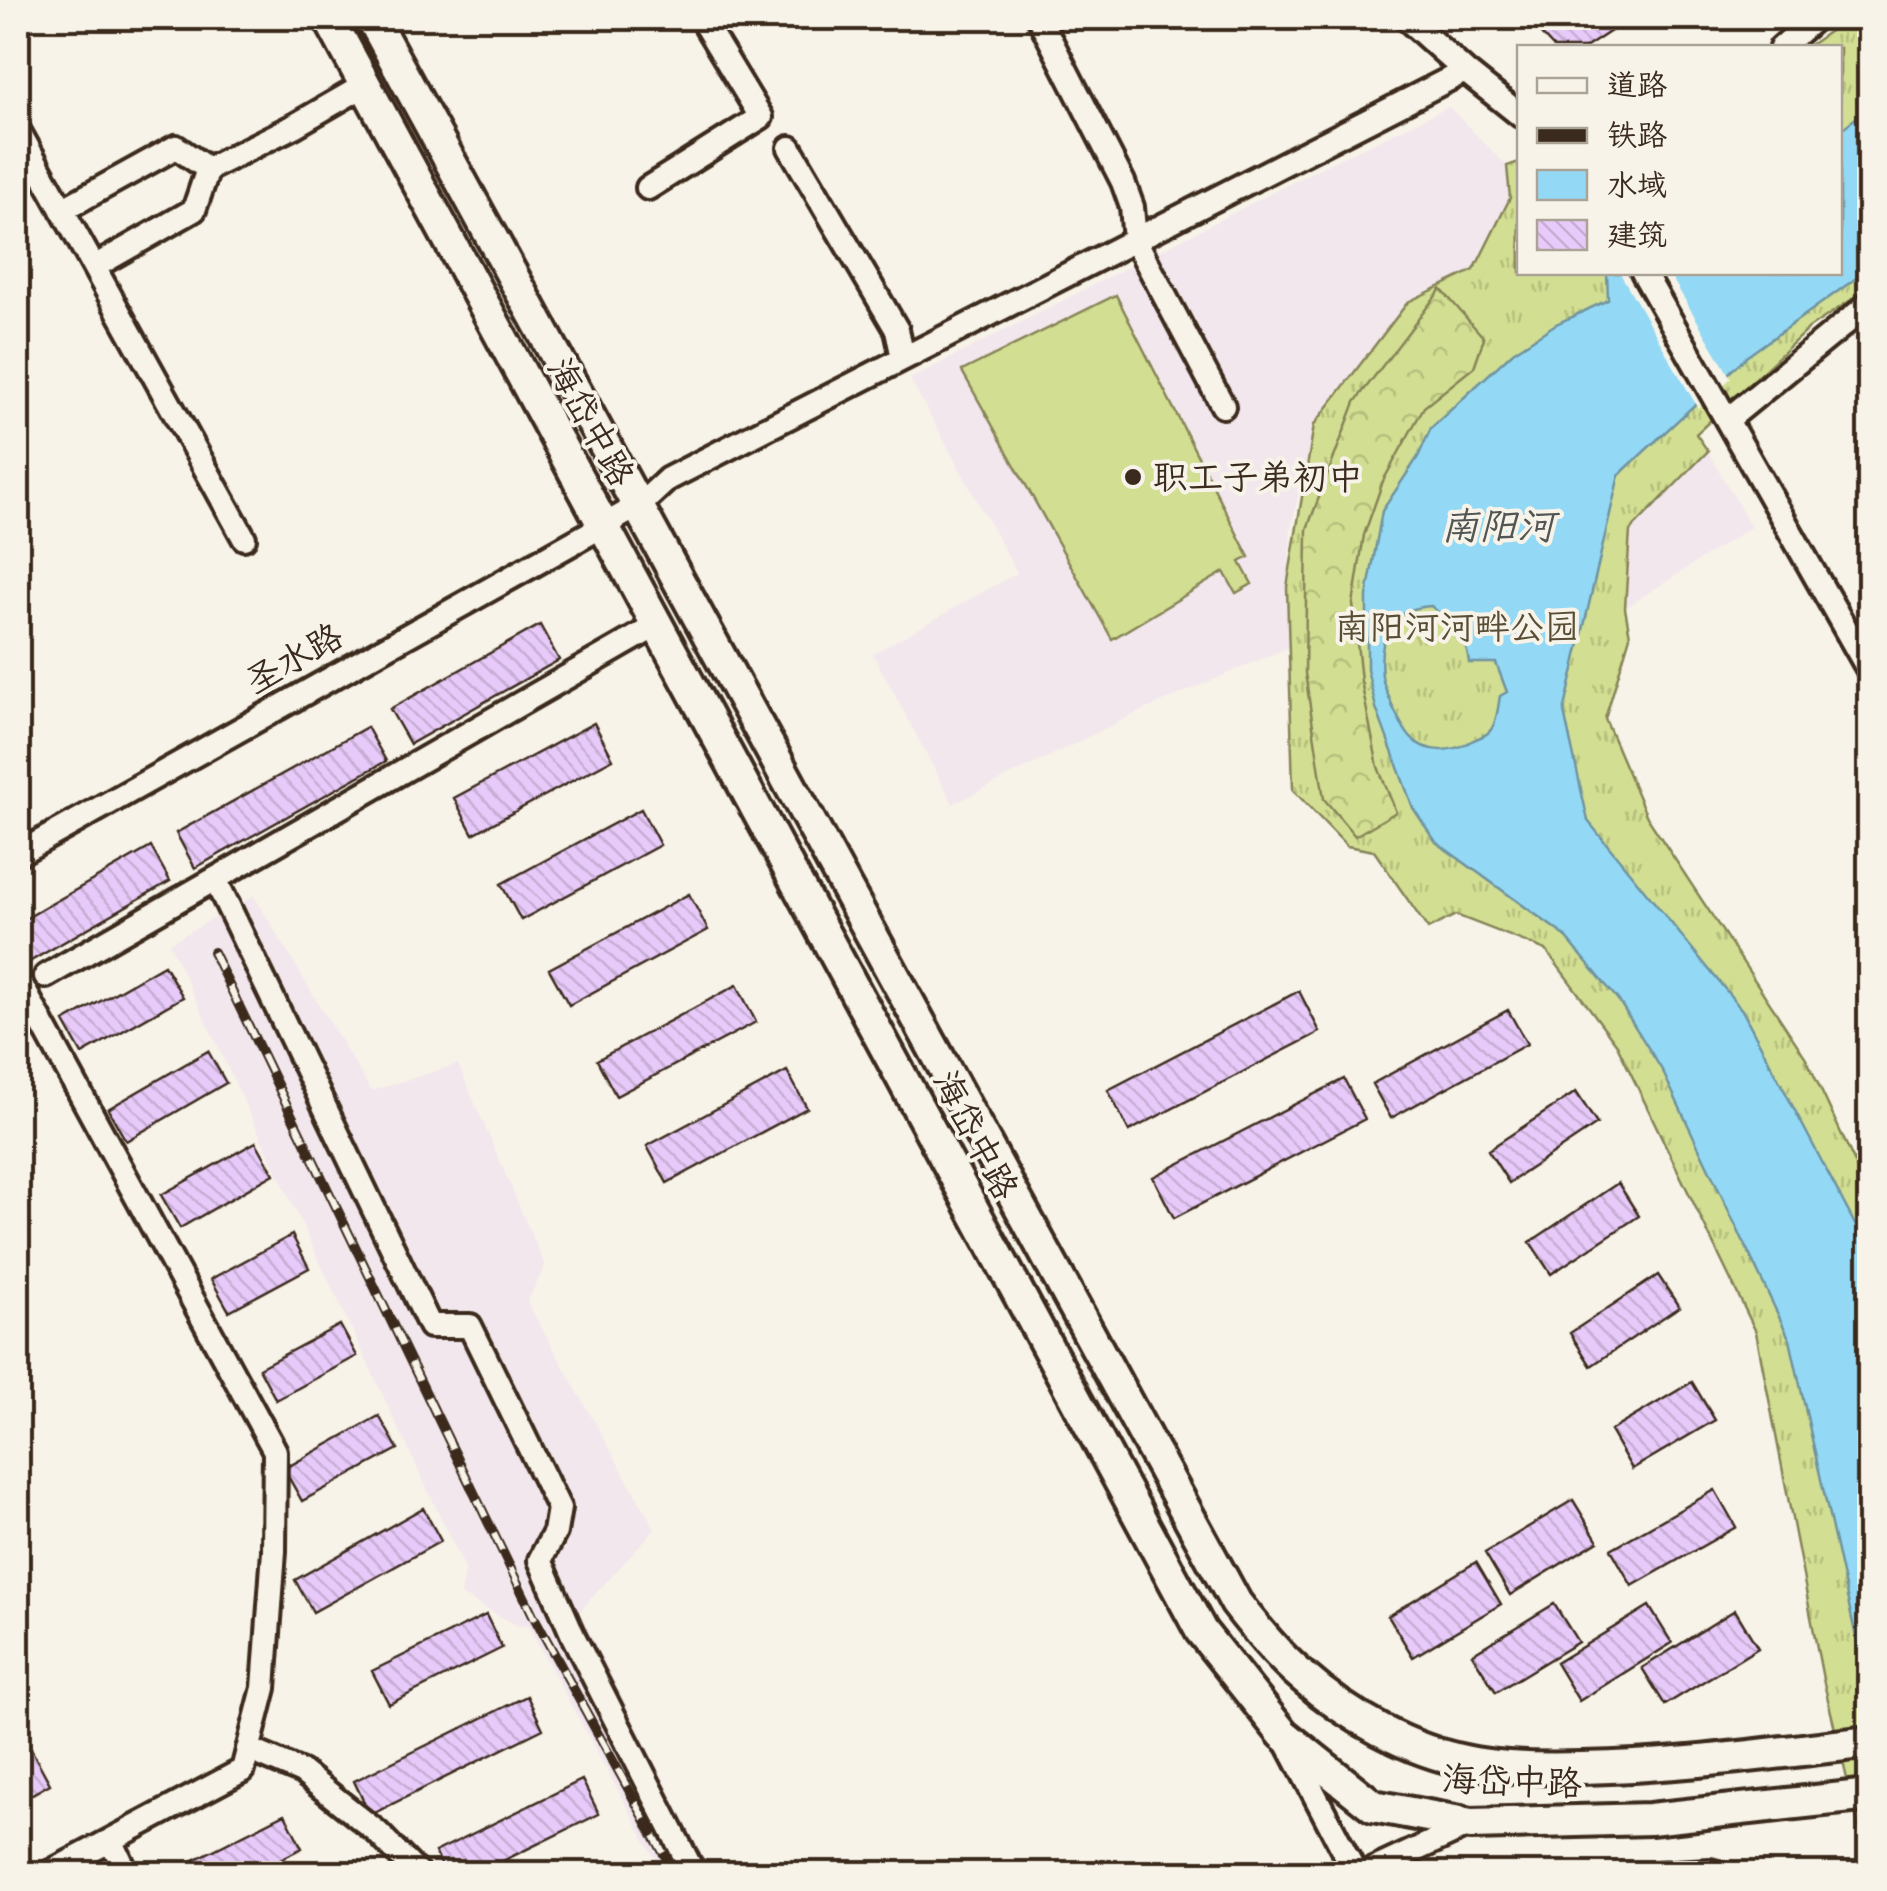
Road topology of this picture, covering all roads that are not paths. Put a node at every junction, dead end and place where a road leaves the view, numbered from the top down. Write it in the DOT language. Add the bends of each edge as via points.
graph roads {
  1 [pos="329,18"];
  2 [pos="372,18"];
  3 [pos="700,18"];
  4 [pos="1039,18"];
  5 [pos="1406,18"];
  6 [pos="1815,18"];
  7 [pos="1784,45"];
  8 [pos="1465,71"];
  9 [pos="366,85"];
  10 [pos="1517,113"];
  11 [pos="18,130"];
  12 [pos="790,148"];
  13 [pos="208,169"];
  14 [pos="648,188"];
  15 [pos="62,210"];
  16 [pos="1136,240"];
  17 [pos="94,267"];
  18 [pos="1645,275"];
  19 [pos="1870,303"];
  20 [pos="903,358"];
  21 [pos="1223,406"];
  22 [pos="1722,411"];
  23 [pos="640,504"];
  24 [pos="604,524"];
  25 [pos="244,538"];
  26 [pos="659,624"];
  27 [pos="1870,672"];
  28 [pos="18,854"];
  29 [pos="215,880"];
  30 [pos="46,976"];
  31 [pos="18,978"];
  32 [pos="1283,1734"];
  33 [pos="1870,1742"];
  34 [pos="248,1749"];
  35 [pos="1870,1795"];
  36 [pos="1471,1824"];
  37 [pos="111,1840"];
  38 [pos="1393,1868"];
  39 [pos="47,1874"];
  40 [pos="127,1874"];
  41 [pos="418,1874"];
  42 [pos="694,1874"];
  43 [pos="1356,1874"];
  44 [pos="1364,1874"];
  45 [pos="1657,1874"];
  46 [pos="1722,1874"];
  1 -- 9 [label="main road, 海岱中路"];
  2 -- 23 [label="main road, 海岱中路"];
  3 -- 14 [label="street" via="761,116"];
  4 -- 16 [label="street" via="1123,182"];
  5 -- 8 [label="street"];
  6 -- 7 [label="street"];
  8 -- 10 [label="street"];
  8 -- 16 [label="street, 圣水路"];
  9 -- 13 [label="street"];
  9 -- 24 [label="main road, 海岱中路"];
  11 -- 15 [label="street"];
  12 -- 20 [label="street" via="896,330"];
  13 -- 15 [label="street" via="176,147"];
  13 -- 17 [label="street" via="194,210"];
  15 -- 17 [label="street"];
  16 -- 20 [label="street, 圣水路"];
  16 -- 21 [label="street"];
  17 -- 25 [label="street"];
  18 -- 22 [label="street"];
  19 -- 22 [label="street"];
  20 -- 23 [label="street, 圣水路" via="668,479"];
  22 -- 27 [label="street"];
  23 -- 24 [label="street, 圣水路"];
  23 -- 33 [label="main road, 海岱中路" via="1236,1603 1266,1640 1340,1705 1415,1746 1469,1762 1641,1767"];
  24 -- 26 [label="main road, 海岱中路"];
  24 -- 28 [label="street, 圣水路"];
  26 -- 29 [label="street"];
  26 -- 32 [label="main road, 海岱中路" via="1201,1631"];
  29 -- 30 [label="street"];
  29 -- 42 [label="street" via="430,1326 470,1326 560,1508 540,1560"];
  31 -- 34 [label="street" via="275,1450 264,1688"];
  32 -- 36 [label="main road, 海岱中路" via="1373,1806"];
  32 -- 43 [label="street"];
  34 -- 37 [label="street" via="242,1770"];
  34 -- 41 [label="street" via="302,1772"];
  35 -- 36 [label="main road, 海岱中路" via="1650,1819"];
  36 -- 38 [label="street"];
  37 -- 39 [label="street"];
  37 -- 40 [label="street"];
  38 -- 44 [label="street"];
  45 -- 46 [label="street"];
}
